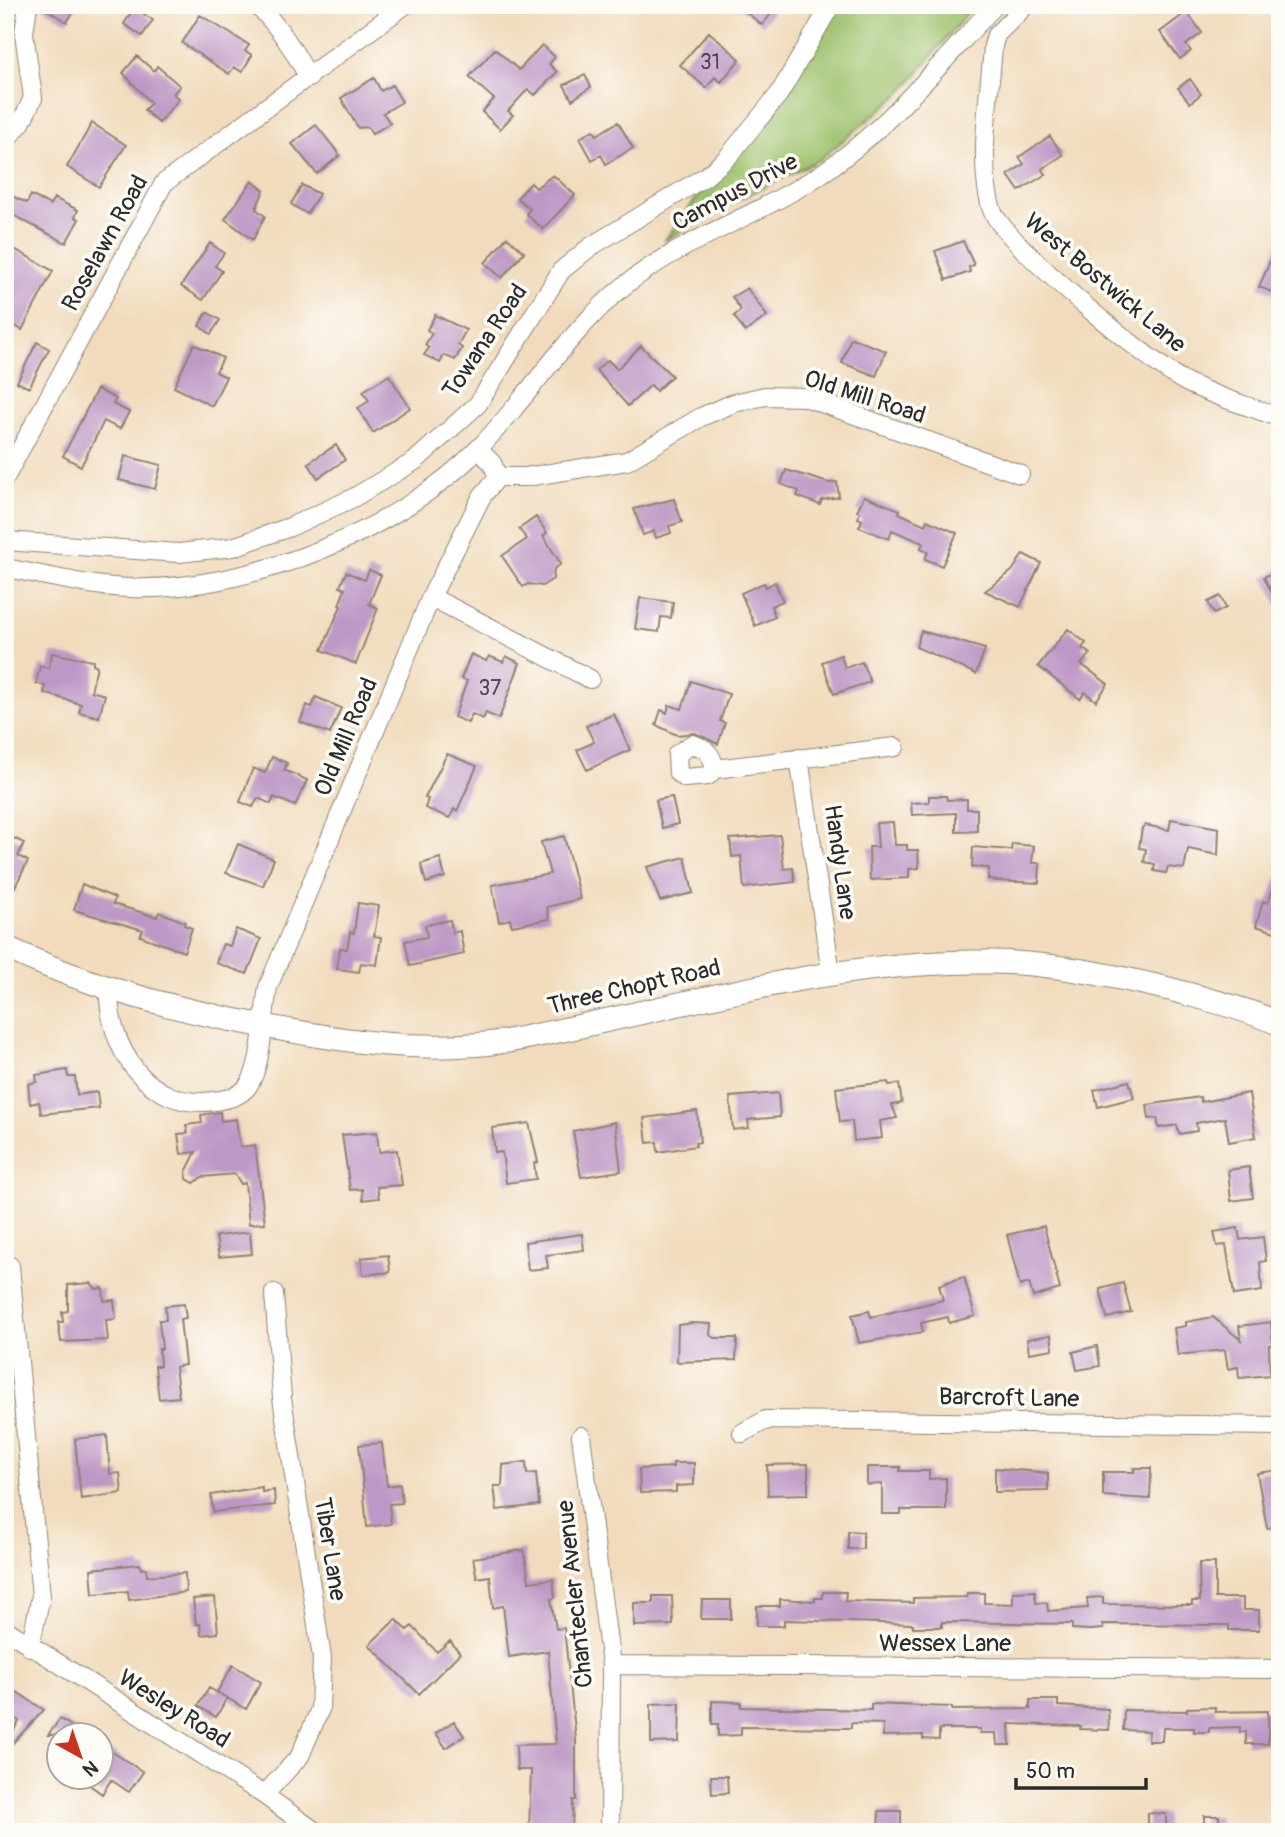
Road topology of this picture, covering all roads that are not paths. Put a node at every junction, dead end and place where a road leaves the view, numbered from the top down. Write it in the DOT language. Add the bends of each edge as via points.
graph roads {
  1 [pos="28,5"];
  2 [pos="256,5"];
  3 [pos="405,5"];
  4 [pos="831,5"];
  5 [pos="1026,5"];
  6 [pos="994,6"];
  7 [pos="996,35"];
  8 [pos="309,78"];
  9 [pos="5,141"];
  10 [pos="478,404"];
  11 [pos="1280,418"];
  12 [pos="502,423"];
  13 [pos="478,449"];
  14 [pos="1020,474"];
  15 [pos="498,477"];
  16 [pos="5,478"];
  17 [pos="5,541"];
  18 [pos="5,568"];
  19 [pos="431,597"];
  20 [pos="590,679"];
  21 [pos="895,747"];
  22 [pos="799,758"];
  23 [pos="715,769"];
  24 [pos="5,947"];
  25 [pos="831,973"];
  26 [pos="109,988"];
  27 [pos="1280,1024"];
  28 [pos="261,1026"];
  29 [pos="10,1266"];
  30 [pos="274,1293"];
  31 [pos="1280,1426"];
  32 [pos="742,1433"];
  33 [pos="581,1436"];
  34 [pos="5,1629"];
  35 [pos="30,1647"];
  36 [pos="611,1665"];
  37 [pos="1280,1669"];
  38 [pos="264,1795"];
  39 [pos="316,1832"];
  40 [pos="610,1832"];
  1 -- 9 [label="street" via="24,33 33,99"];
  2 -- 8 [label="street" via="291,46"];
  3 -- 8 [label="street, Roselawn Road"];
  4 -- 10 [label="street, Towana Road" via="779,94 727,158 706,176 590,247 561,271"];
  5 -- 7 [label="street"];
  6 -- 7 [label="street, West Bostwick Lane"];
  6 -- 12 [label="street, Campus Drive" via="874,132 837,163 770,204 682,246 623,288 580,328"];
  7 -- 11 [label="street, West Bostwick Lane" via="987,180 992,210 1001,225 1147,356 1185,382"];
  8 -- 16 [label="street, Roselawn Road" via="164,183"];
  10 -- 12 [label="street"];
  10 -- 17 [label="street, Towana Road" via="415,461 353,498 233,547 179,553"];
  12 -- 13 [label="street"];
  13 -- 15 [label="street"];
  13 -- 18 [label="street" via="385,518 303,556 250,573 191,584 129,588"];
  14 -- 15 [label="street, Old Mill Road" via="805,397 765,396 701,417 627,461 527,477"];
  15 -- 19 [label="street, Old Mill Road" via="482,496"];
  19 -- 20 [label="street"];
  19 -- 28 [label="street, Old Mill Road" via="268,987"];
  21 -- 22 [label="street"];
  22 -- 23 [label="street"];
  22 -- 25 [label="street, Handy Lane"];
  24 -- 26 [label="main road, Three Chopt Road"];
  25 -- 27 [label="main road, Three Chopt Road" via="936,963 1047,967 1141,982"];
  25 -- 28 [label="main road, Three Chopt Road" via="462,1047 383,1046"];
  26 -- 28 [label="main road, Three Chopt Road"];
  26 -- 28 [label="street, Old Mill Road" via="111,1024 121,1052 146,1080 179,1100 226,1099 245,1090 253,1079"];
  29 -- 35 [label="street" via="41,1596"];
  30 -- 38 [label="street, Tiber Lane" via="282,1398 322,1658 320,1709 300,1756"];
  31 -- 32 [label="street, Barcroft Lane" via="766,1420"];
  33 -- 36 [label="street, Chantecler Avenue"];
  34 -- 35 [label="street, Wesley Road"];
  35 -- 38 [label="street, Wesley Road"];
  36 -- 37 [label="street, Wessex Lane"];
  36 -- 40 [label="street, Chantecler Avenue"];
  38 -- 39 [label="street, Wesley Road"];
}
